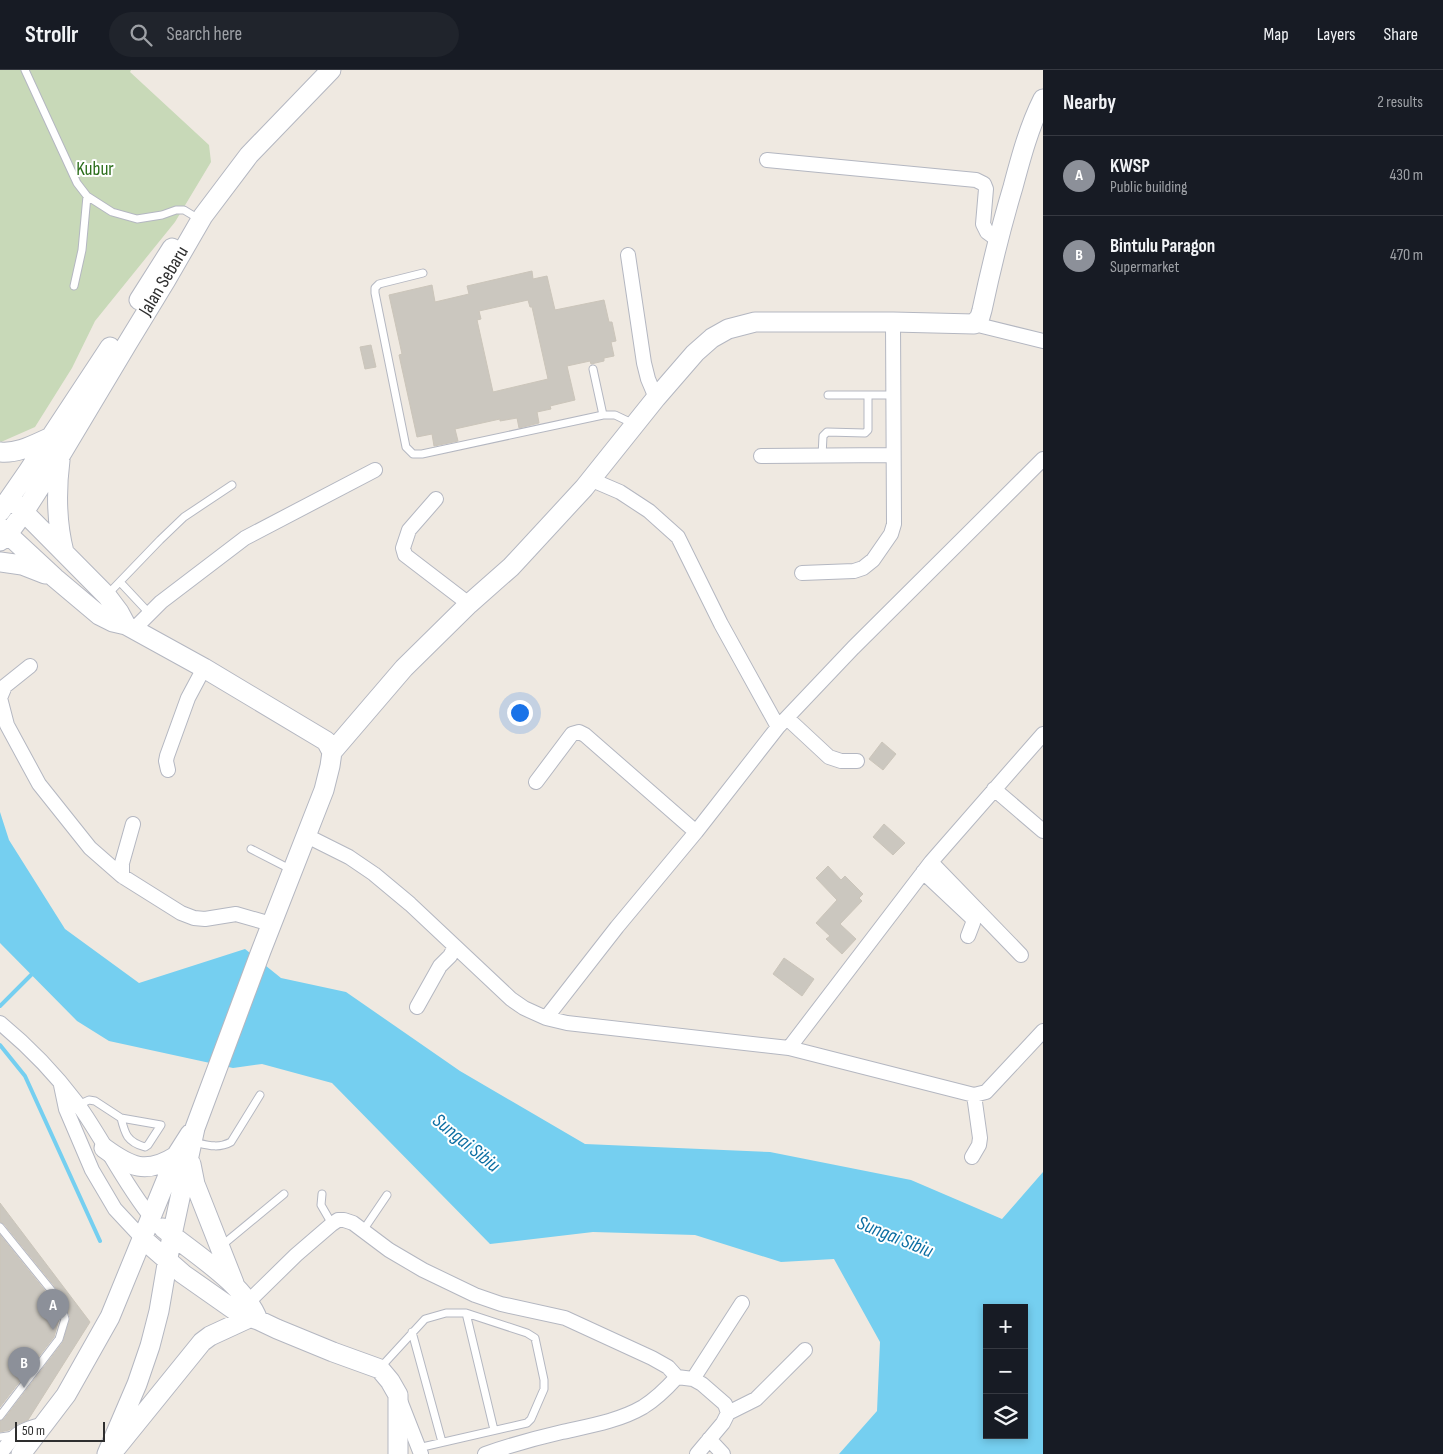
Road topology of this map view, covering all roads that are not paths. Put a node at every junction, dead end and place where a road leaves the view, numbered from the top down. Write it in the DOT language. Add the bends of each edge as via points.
graph roads {
  1 [pos="25,70"];
  2 [pos="319,70"];
  3 [pos="331,70"];
  4 [pos="1043,99"];
  5 [pos="767,160"];
  6 [pos="87,196"];
  7 [pos="194,216"];
  8 [pos="998,240"];
  9 [pos="628,255"];
  10 [pos="423,273"];
  11 [pos="74,286"];
  12 [pos="893,322"];
  13 [pos="974,324"];
  14 [pos="1043,340"];
  15 [pos="593,369"];
  16 [pos="828,395"];
  17 [pos="868,395"];
  18 [pos="893,395"];
  19 [pos="656,398"];
  20 [pos="603,415"];
  21 [pos="634,425"];
  22 [pos="52,436"];
  23 [pos="0,452"];
  24 [pos="893,455"];
  25 [pos="60,456"];
  26 [pos="761,456"];
  27 [pos="822,456"];
  28 [pos="1043,459"];
  29 [pos="375,470"];
  30 [pos="592,480"];
  31 [pos="232,485"];
  32 [pos="436,499"];
  33 [pos="3,500"];
  34 [pos="24,512"];
  35 [pos="3,534"];
  36 [pos="65,553"];
  37 [pos="0,562"];
  38 [pos="802,573"];
  39 [pos="55,578"];
  40 [pos="120,582"];
  41 [pos="107,596"];
  42 [pos="468,604"];
  43 [pos="148,613"];
  44 [pos="130,627"];
  45 [pos="30,666"];
  46 [pos="204,668"];
  47 [pos="783,722"];
  48 [pos="1042,739"];
  49 [pos="332,752"];
  50 [pos="857,761"];
  51 [pos="168,770"];
  52 [pos="536,782"];
  53 [pos="994,790"];
  54 [pos="133,824"];
  55 [pos="696,832"];
  56 [pos="1042,832"];
  57 [pos="307,836"];
  58 [pos="251,849"];
  59 [pos="927,867"];
  60 [pos="292,870"];
  61 [pos="122,876"];
  62 [pos="271,924"];
  63 [pos="968,936"];
  64 [pos="455,947"];
  65 [pos="1021,955"];
  66 [pos="416,1007"];
  67 [pos="546,1018"];
  68 [pos="0,1023"];
  69 [pos="1043,1031"];
  70 [pos="789,1048"];
  71 [pos="61,1084"];
  72 [pos="260,1095"];
  73 [pos="974,1096"];
  74 [pos="78,1105"];
  75 [pos="121,1118"];
  76 [pos="189,1145"];
  77 [pos="104,1148"];
  78 [pos="972,1157"];
  79 [pos="284,1194"];
  80 [pos="322,1194"];
  81 [pos="386,1195"];
  82 [pos="152,1218"];
  83 [pos="332,1224"];
  84 [pos="0,1227"];
  85 [pos="364,1229"];
  86 [pos="172,1235"];
  87 [pos="143,1239"];
  88 [pos="220,1247"];
  89 [pos="167,1260"];
  90 [pos="235,1286"];
  91 [pos="742,1303"];
  92 [pos="252,1313"];
  93 [pos="466,1314"];
  94 [pos="412,1332"];
  95 [pos="804,1350"];
  96 [pos="380,1369"];
  97 [pos="677,1377"];
  98 [pos="693,1380"];
  99 [pos="398,1395"];
  100 [pos="728,1413"];
  101 [pos="0,1416"];
  102 [pos="43,1426"];
  103 [pos="518,1426"];
  104 [pos="494,1430"];
  105 [pos="14,1435"];
  106 [pos="0,1437"];
  107 [pos="709,1439"];
  108 [pos="442,1442"];
  109 [pos="521,1442"];
  110 [pos="420,1451"];
  111 [pos="0,1454"];
  112 [pos="21,1454"];
  113 [pos="109,1454"];
  114 [pos="398,1454"];
  115 [pos="485,1454"];
  116 [pos="697,1454"];
  117 [pos="723,1454"];
  1 -- 6 [label="lane" via="77,183"];
  2 -- 7 [label="street, Jalan Sebaru" via="242,150"];
  3 -- 25 [label="street, Jalan Sebaru" via="249,155 203,216"];
  4 -- 8 [label="street" via="1025,145"];
  5 -- 8 [label="street" via="976,180 986,189 984,224 987,232"];
  6 -- 7 [label="lane" via="112,212 138,219 176,210 184,210"];
  6 -- 11 [label="lane" via="82,250"];
  7 -- 22 [label="street, Jalan Sebaru"];
  8 -- 13 [label="street" via="980,317"];
  9 -- 19 [label="street" via="644,363"];
  10 -- 20 [label="lane" via="378,284 375,288 406,447 413,454"];
  12 -- 13 [label="street"];
  12 -- 18 [label="street"];
  12 -- 19 [label="street" via="756,322 728,329 695,354"];
  13 -- 14 [label="street"];
  15 -- 20 [label="lane"];
  16 -- 17 [label="lane"];
  17 -- 18 [label="lane"];
  17 -- 27 [label="lane" via="868,430 865,433 827,432 823,436"];
  18 -- 24 [label="street"];
  19 -- 21 [label="street"];
  20 -- 21 [label="lane" via="615,415"];
  21 -- 30 [label="street"];
  22 -- 23 [label="street" via="27,448"];
  22 -- 33 [label="street, Jalan Sebaru"];
  24 -- 27 [label="street"];
  24 -- 38 [label="street" via="894,524 873,560 854,572"];
  25 -- 34 [label="street, Jalan Sebaru"];
  25 -- 36 [label="street" via="57,510"];
  26 -- 27 [label="street"];
  28 -- 47 [label="street"];
  29 -- 43 [label="street" via="254,532"];
  30 -- 42 [label="street" via="511,567"];
  30 -- 47 [label="street" via="627,496 678,537 721,624"];
  31 -- 40 [label="lane" via="184,517"];
  32 -- 42 [label="street" via="409,530 403,548 405,555"];
  33 -- 34 [label="street"];
  34 -- 35 [label="street, Jalan Sebaru"];
  34 -- 36 [label="street"];
  35 -- 39 [label="street"];
  36 -- 41 [label="street"];
  37 -- 39 [label="street" via="22,565"];
  39 -- 44 [label="street" via="99,615"];
  40 -- 41 [label="lane"];
  40 -- 43 [label="lane"];
  41 -- 44 [label="street"];
  42 -- 49 [label="street" via="404,668"];
  43 -- 44 [label="street"];
  44 -- 46 [label="street"];
  45 -- 61 [label="street" via="5,686 0,698 7,725 39,784 90,848"];
  46 -- 49 [label="street" via="326,741"];
  46 -- 51 [label="street" via="188,698 166,761"];
  47 -- 50 [label="street" via="829,757"];
  47 -- 55 [label="street"];
  48 -- 53 [label="street"];
  49 -- 57 [label="street" via="324,790"];
  52 -- 55 [label="street" via="572,734 579,732"];
  53 -- 56 [label="street"];
  53 -- 59 [label="street"];
  54 -- 61 [label="street" via="122,863"];
  55 -- 67 [label="street"];
  57 -- 60 [label="street"];
  57 -- 64 [label="street" via="374,874"];
  58 -- 60 [label="lane"];
  59 -- 63 [label="street" via="972,918"];
  59 -- 65 [label="street"];
  59 -- 70 [label="street"];
  60 -- 62 [label="street"];
  61 -- 62 [label="street" via="194,918 236,914"];
  62 -- 76 [label="street"];
  64 -- 66 [label="street"];
  64 -- 67 [label="street" via="511,999"];
  67 -- 70 [label="street" via="598,1028"];
  68 -- 71 [label="street" via="32,1051"];
  69 -- 73 [label="street" via="986,1092"];
  70 -- 73 [label="street"];
  71 -- 74 [label="street"];
  71 -- 87 [label="street" via="66,1110 96,1177 114,1209"];
  72 -- 76 [label="lane" via="231,1142 224,1146"];
  73 -- 78 [label="street" via="980,1138"];
  74 -- 75 [label="lane" via="95,1101"];
  74 -- 77 [label="street"];
  75 -- 75 [label="lane" via="124,1132 131,1142 145,1147 160,1125"];
  76 -- 77 [label="street" via="165,1163 141,1167 125,1163"];
  76 -- 82 [label="street"];
  76 -- 86 [label="street"];
  76 -- 88 [label="street" via="195,1184"];
  77 -- 82 [label="street"];
  79 -- 88 [label="lane"];
  80 -- 83 [label="lane" via="321,1204"];
  81 -- 85 [label="lane"];
  82 -- 86 [label="street"];
  82 -- 87 [label="street"];
  83 -- 85 [label="street" via="344,1220"];
  83 -- 92 [label="street" via="296,1255"];
  84 -- 101 [label="lane" via="60,1301 65,1319 58,1339"];
  85 -- 97 [label="street" via="389,1250 475,1295 575,1322 652,1358 668,1367"];
  86 -- 89 [label="street"];
  86 -- 90 [label="street"];
  87 -- 89 [label="street"];
  87 -- 102 [label="street" via="110,1317 66,1395"];
  88 -- 90 [label="street"];
  89 -- 92 [label="street" via="240,1314"];
  89 -- 113 [label="street" via="150,1346"];
  90 -- 92 [label="street"];
  91 -- 98 [label="street"];
  92 -- 96 [label="street" via="309,1342"];
  92 -- 113 [label="street" via="202,1342 134,1428"];
  93 -- 94 [label="lane" via="446,1313 425,1318"];
  93 -- 103 [label="lane" via="535,1338 544,1389 531,1419"];
  93 -- 104 [label="lane"];
  94 -- 96 [label="lane"];
  94 -- 108 [label="lane"];
  95 -- 100 [label="street" via="756,1399"];
  96 -- 99 [label="street"];
  97 -- 98 [label="street"];
  97 -- 109 [label="street" via="642,1408 626,1415"];
  98 -- 100 [label="street" via="725,1404"];
  99 -- 110 [label="street"];
  99 -- 114 [label="street"];
  100 -- 107 [label="street"];
  102 -- 105 [label="street"];
  102 -- 112 [label="street"];
  103 -- 104 [label="lane"];
  103 -- 109 [label="lane"];
  104 -- 108 [label="lane"];
  105 -- 106 [label="lane"];
  105 -- 111 [label="street"];
  107 -- 116 [label="street"];
  107 -- 117 [label="street"];
  108 -- 110 [label="lane"];
  109 -- 115 [label="street"];
}
